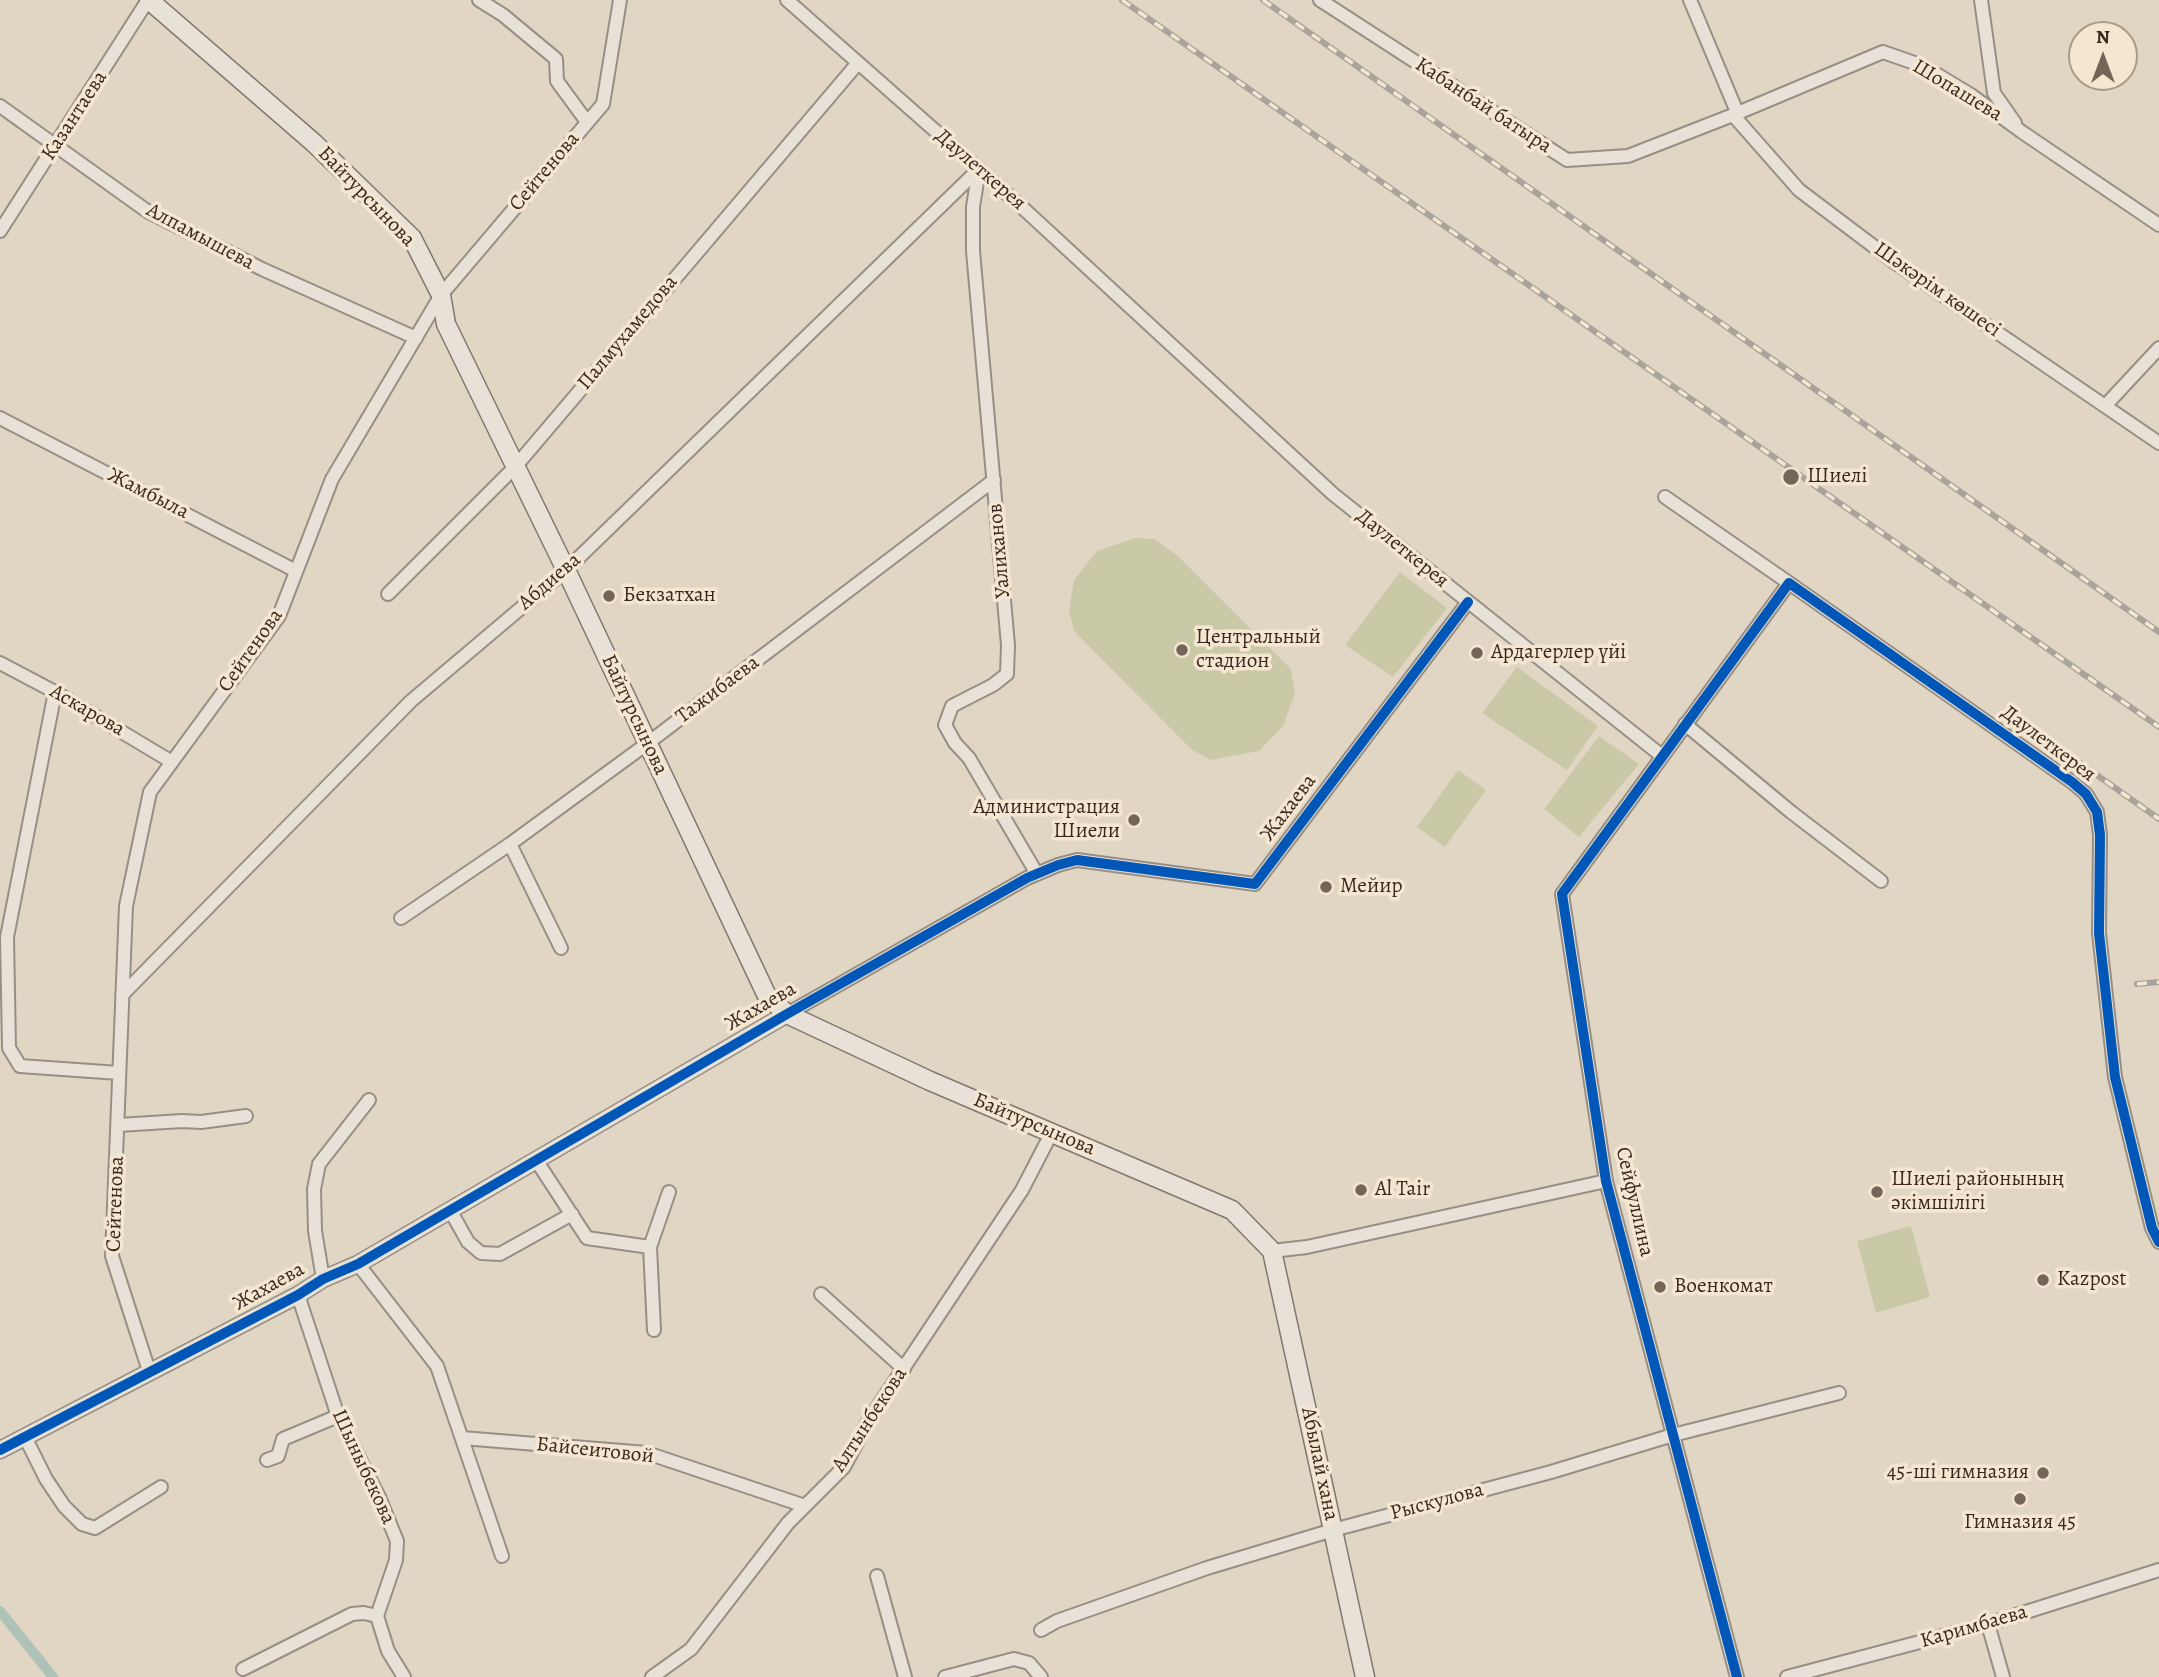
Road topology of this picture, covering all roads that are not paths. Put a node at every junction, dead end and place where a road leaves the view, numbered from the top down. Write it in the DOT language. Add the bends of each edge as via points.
graph roads {
  1 [pos="149,0"];
  2 [pos="479,0"];
  3 [pos="620,0"];
  4 [pos="787,0"];
  5 [pos="1320,0"];
  6 [pos="1690,0"];
  7 [pos="1981,0"];
  8 [pos="859,63"];
  9 [pos="0,106"];
  10 [pos="1735,113"];
  11 [pos="587,122"];
  12 [pos="2022,132"];
  13 [pos="56,145"];
  14 [pos="979,169"];
  15 [pos="2,222"];
  16 [pos="2159,225"];
  17 [pos="441,295"];
  18 [pos="416,338"];
  19 [pos="2159,348"];
  20 [pos="2105,406"];
  21 [pos="0,418"];
  22 [pos="2159,443"];
  23 [pos="514,467"];
  24 [pos="994,480"];
  25 [pos="1665,497"];
  26 [pos="566,570"];
  27 [pos="296,571"];
  28 [pos="1789,583"];
  29 [pos="388,594"];
  30 [pos="1468,603"];
  31 [pos="0,663"];
  32 [pos="55,692"];
  33 [pos="1685,724"];
  34 [pos="648,743"];
  35 [pos="1662,756"];
  36 [pos="172,762"];
  37 [pos="510,844"];
  38 [pos="1037,874"];
  39 [pos="1881,881"];
  40 [pos="401,918"];
  41 [pos="561,948"];
  42 [pos="122,995"];
  43 [pos="787,1014"];
  44 [pos="119,1073"];
  45 [pos="369,1100"];
  46 [pos="246,1116"];
  47 [pos="119,1125"];
  48 [pos="1052,1132"];
  49 [pos="536,1160"];
  50 [pos="1606,1181"];
  51 [pos="669,1192"];
  52 [pos="450,1210"];
  53 [pos="572,1214"];
  54 [pos="2159,1242"];
  55 [pos="650,1247"];
  56 [pos="1272,1251"];
  57 [pos="358,1265"];
  58 [pos="323,1279"];
  59 [pos="821,1294"];
  60 [pos="298,1295"];
  61 [pos="654,1330"];
  62 [pos="904,1368"];
  63 [pos="149,1371"];
  64 [pos="1839,1393"];
  65 [pos="338,1416"];
  66 [pos="1673,1435"];
  67 [pos="25,1437"];
  68 [pos="462,1438"];
  69 [pos="0,1450"];
  70 [pos="267,1460"];
  71 [pos="161,1487"];
  72 [pos="805,1506"];
  73 [pos="1333,1530"];
  74 [pos="502,1556"];
  75 [pos="2159,1570"];
  76 [pos="877,1576"];
  77 [pos="377,1616"];
  78 [pos="1988,1624"];
  79 [pos="1041,1630"];
  80 [pos="243,1669"];
  81 [pos="404,1677"];
  82 [pos="652,1677"];
  83 [pos="905,1677"];
  84 [pos="945,1677"];
  85 [pos="1041,1677"];
  86 [pos="1365,1677"];
  87 [pos="1737,1677"];
  88 [pos="1787,1677"];
  89 [pos="2003,1677"];
  1 -- 13 [label="street, Казантаева"];
  1 -- 17 [label="main road, Байтурсынова" via="314,143 412,238"];
  2 -- 11 [label="street" via="556,59 557,81"];
  3 -- 11 [label="street, Сейтенова" via="603,104"];
  4 -- 8 [label="street, Даулеткерея"];
  5 -- 10 [label="street, Кабанбай батыра" via="1567,160 1628,156"];
  6 -- 10 [label="street, Шәкәрім көшесі"];
  7 -- 12 [label="street" via="1994,93"];
  8 -- 14 [label="street, Даулеткерея"];
  8 -- 23 [label="street, Палмухамедова"];
  9 -- 13 [label="street, Алпамышева"];
  10 -- 12 [label="street, Шопашева" via="1883,52 1923,66"];
  10 -- 20 [label="street, Шәкәрім көшесі" via="1799,190 1897,264"];
  11 -- 17 [label="street, Сейтенова"];
  12 -- 16 [label="street, Шопашева"];
  13 -- 15 [label="street, Казантаева"];
  13 -- 18 [label="street, Алпамышева" via="147,211"];
  14 -- 24 [label="street, Уалиханов" via="973,251"];
  14 -- 26 [label="street, Абдиева"];
  14 -- 30 [label="street, Даулеткерея" via="1333,494"];
  17 -- 18 [label="street, Сейтенова"];
  17 -- 23 [label="main road, Байтурсынова" via="446,324"];
  18 -- 27 [label="street, Сейтенова" via="332,479"];
  19 -- 20 [label="street"];
  20 -- 22 [label="street, Шәкәрім көшесі"];
  21 -- 27 [label="street, Жамбыла"];
  23 -- 26 [label="main road, Байтурсынова"];
  23 -- 29 [label="street, Палмухамедова"];
  24 -- 34 [label="street, Тажибаева"];
  24 -- 38 [label="street, Уалиханов" via="1007,674 952,706 945,725"];
  25 -- 28 [label="street, Даулеткерея"];
  26 -- 34 [label="main road, Байтурсынова"];
  26 -- 42 [label="street, Абдиева" via="411,701"];
  27 -- 36 [label="street, Сейтенова" via="279,616"];
  28 -- 33 [label="street"];
  28 -- 54 [label="street, Даулеткерея" via="2072,782 2097,811 2099,933 2115,1077"];
  30 -- 35 [label="street, Даулеткерея"];
  30 -- 38 [label="street, Жахаева" via="1255,884 1077,860"];
  31 -- 32 [label="street, Аскарова"];
  32 -- 36 [label="street, Аскарова"];
  32 -- 44 [label="street" via="7,937 9,1048 20,1066"];
  33 -- 35 [label="street"];
  33 -- 39 [label="street"];
  34 -- 37 [label="street, Тажибаева"];
  34 -- 43 [label="main road, Байтурсынова" via="767,996"];
  35 -- 50 [label="street, Сейфуллина" via="1562,894"];
  36 -- 42 [label="street, Сейтенова" via="150,792 126,906"];
  37 -- 40 [label="street, Тажибаева"];
  37 -- 41 [label="street"];
  38 -- 43 [label="street, Жахаева"];
  42 -- 44 [label="street, Сейтенова"];
  43 -- 48 [label="main road, Байтурсынова"];
  43 -- 49 [label="street, Жахаева"];
  44 -- 47 [label="street, Сейтенова"];
  45 -- 58 [label="street" via="319,1164 314,1189 315,1231"];
  46 -- 47 [label="street"];
  47 -- 63 [label="street, Сейтенова" via="112,1256"];
  48 -- 56 [label="main road, Байтурсынова" via="1231,1210"];
  48 -- 62 [label="street, Алтынбекова" via="1022,1190"];
  49 -- 52 [label="street, Жахаева"];
  49 -- 53 [label="street"];
  50 -- 56 [label="street"];
  50 -- 66 [label="street, Сейфуллина"];
  51 -- 55 [label="street"];
  52 -- 53 [label="street" via="468,1242 481,1253 500,1254"];
  52 -- 57 [label="street, Жахаева"];
  53 -- 55 [label="street" via="587,1238"];
  55 -- 61 [label="street"];
  56 -- 73 [label="main road, Абылай хана"];
  57 -- 58 [label="street, Жахаева"];
  57 -- 68 [label="street" via="437,1366"];
  58 -- 60 [label="street, Жахаева"];
  59 -- 62 [label="street"];
  60 -- 63 [label="street, Жахаева"];
  60 -- 65 [label="street, Шыныбекова"];
  62 -- 72 [label="street, Алтынбекова" via="844,1467"];
  63 -- 67 [label="street, Жахаева"];
  64 -- 66 [label="street, Рыскулова"];
  65 -- 70 [label="street" via="283,1439 278,1456"];
  65 -- 77 [label="street, Шыныбекова" via="397,1541 396,1560"];
  66 -- 73 [label="street, Рыскулова"];
  66 -- 87 [label="street, Сейфуллина"];
  67 -- 69 [label="street, Жахаева"];
  67 -- 71 [label="street" via="46,1479 82,1524 95,1528"];
  68 -- 72 [label="street, Байсеитовой" via="647,1453"];
  68 -- 74 [label="street"];
  72 -- 82 [label="street, Алтынбекова" via="691,1648"];
  73 -- 79 [label="street, Рыскулова" via="1207,1568"];
  73 -- 86 [label="main road, Абылай хана"];
  75 -- 78 [label="street, Каримбаева"];
  76 -- 83 [label="street"];
  77 -- 80 [label="street" via="352,1615"];
  77 -- 81 [label="street" via="388,1651"];
  78 -- 88 [label="street, Каримбаева"];
  78 -- 89 [label="street"];
  84 -- 85 [label="street" via="1014,1659 1029,1663"];
}
